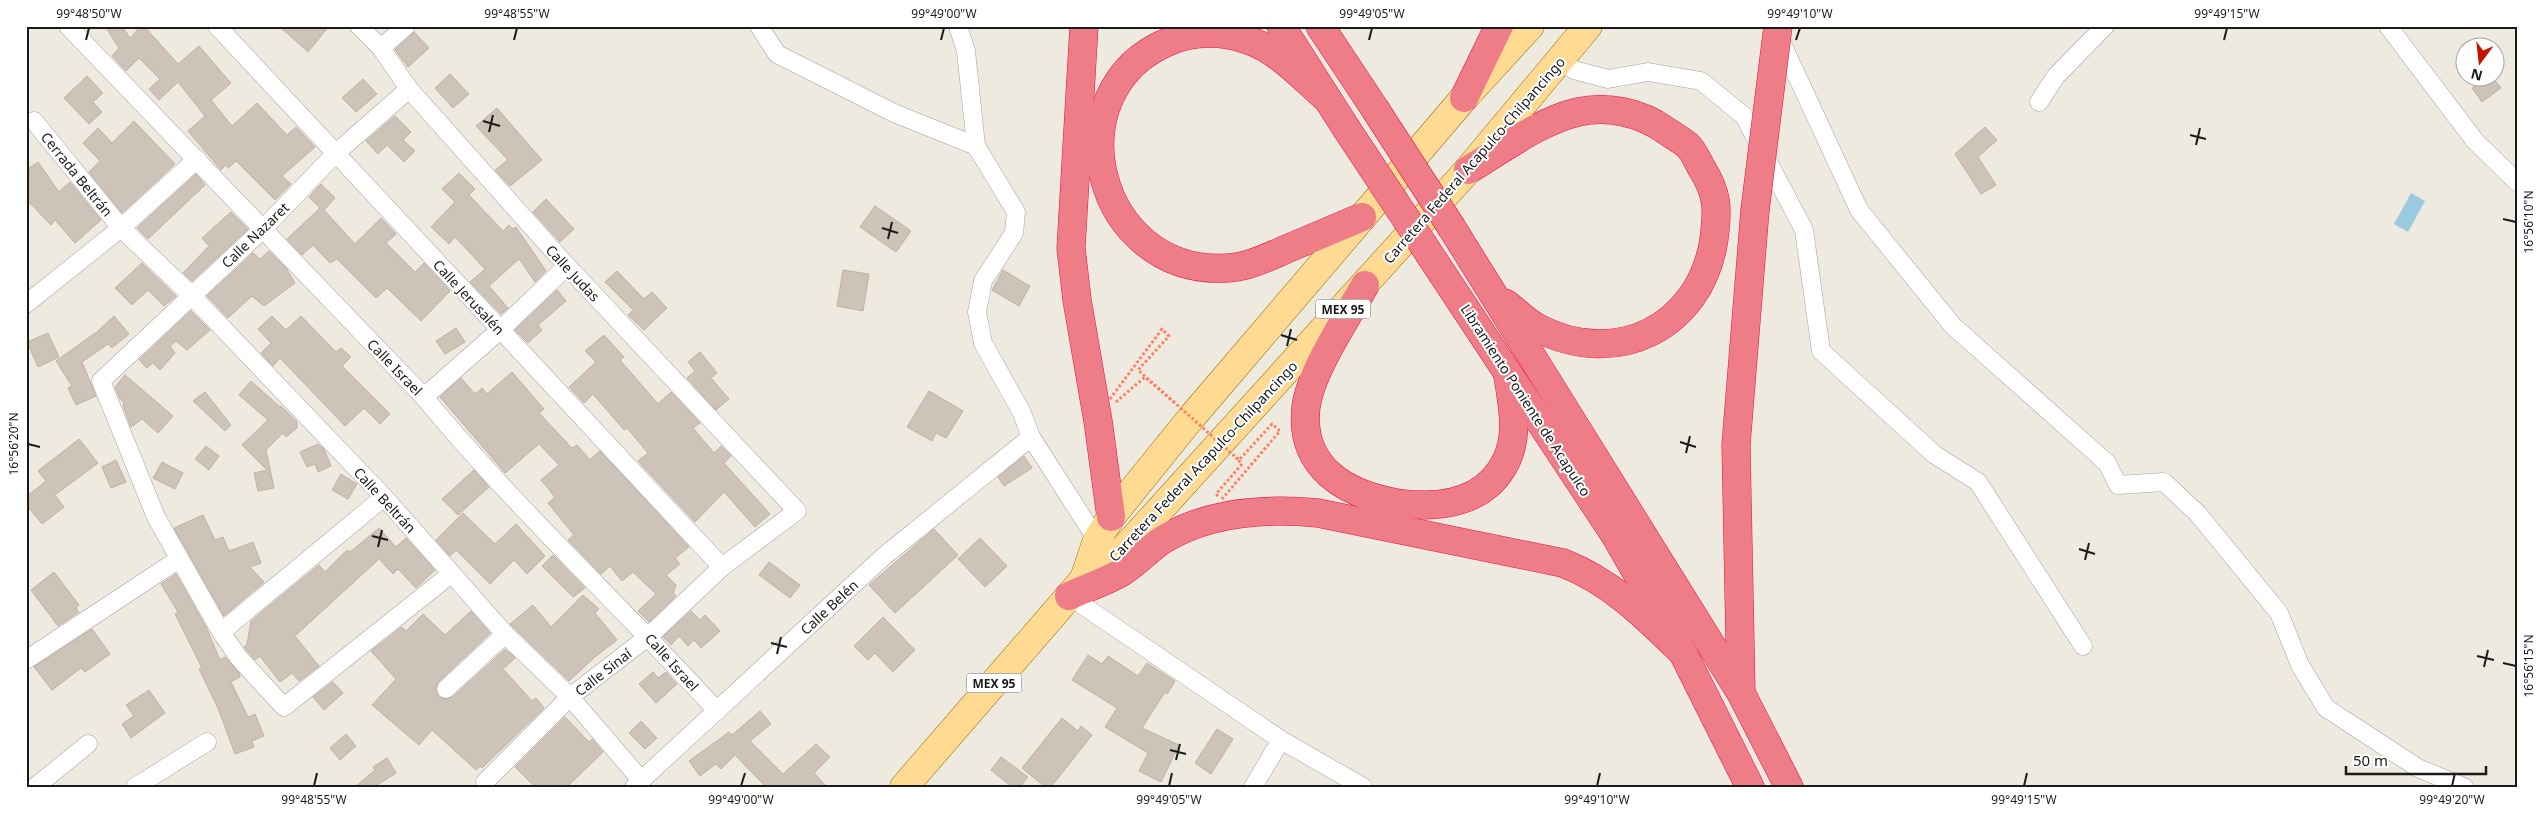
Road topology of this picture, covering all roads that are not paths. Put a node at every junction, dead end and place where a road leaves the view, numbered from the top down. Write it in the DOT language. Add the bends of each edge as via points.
graph roads {
  1 [pos="68,26"];
  2 [pos="217,26"];
  3 [pos="360,26"];
  4 [pos="406,26"];
  5 [pos="759,26"];
  6 [pos="958,26"];
  7 [pos="1084,26"];
  8 [pos="1281,26"];
  9 [pos="1499,26"];
  10 [pos="1530,26"];
  11 [pos="1588,26"];
  12 [pos="1774,26"];
  13 [pos="1778,26"];
  14 [pos="2105,26"];
  15 [pos="2388,26"];
  16 [pos="1320,27"];
  17 [pos="382,48"];
  18 [pos="1559,61"];
  19 [pos="409,89"];
  20 [pos="1326,98"];
  21 [pos="1464,98"];
  22 [pos="2039,102"];
  23 [pos="34,121"];
  24 [pos="976,146"];
  25 [pos="336,153"];
  26 [pos="197,159"];
  27 [pos="1468,170"];
  28 [pos="2517,182"];
  29 [pos="1362,217"];
  30 [pos="121,228"];
  31 [pos="262,230"];
  32 [pos="567,266"];
  33 [pos="1365,285"];
  34 [pos="1490,291"];
  35 [pos="192,296"];
  36 [pos="26,304"];
  37 [pos="500,330"];
  38 [pos="1507,370"];
  39 [pos="424,397"];
  40 [pos="1031,437"];
  41 [pos="384,497"];
  42 [pos="796,511"];
  43 [pos="1111,517"];
  44 [pos="1097,540"];
  45 [pos="179,559"];
  46 [pos="722,567"];
  47 [pos="451,574"];
  48 [pos="1077,587"];
  49 [pos="221,632"];
  50 [pos="505,634"];
  51 [pos="649,636"];
  52 [pos="2083,646"];
  53 [pos="1683,653"];
  54 [pos="26,660"];
  55 [pos="446,689"];
  56 [pos="1741,693"];
  57 [pos="570,697"];
  58 [pos="718,711"];
  59 [pos="1281,740"];
  60 [pos="207,742"];
  61 [pos="88,744"];
  62 [pos="485,782"];
  63 [pos="26,783"];
  64 [pos="637,784"];
  65 [pos="29,787"];
  66 [pos="35,787"];
  67 [pos="135,787"];
  68 [pos="904,787"];
  69 [pos="1253,787"];
  70 [pos="1363,787"];
  71 [pos="1750,787"];
  72 [pos="1789,787"];
  73 [pos="2464,787"];
  1 -- 26 [label="street, Calle Israel"];
  2 -- 25 [label="street, Calle Jerusalén"];
  3 -- 17 [label="street, Calle Judas"];
  4 -- 17 [label="street"];
  5 -- 24 [label="street" via="777,54 894,113"];
  6 -- 24 [label="street" via="966,51"];
  7 -- 43 [label="highway" via="1071,248"];
  8 -- 20 [label="highway, Libramiento Poniente de Acapulco"];
  9 -- 21 [label="highway"];
  10 -- 21 [label="main road, Carretera Federal Acapulco-Chilpancingo / MEX 95"];
  11 -- 18 [label="main road, Carretera Federal Acapulco-Chilpancingo / MEX 95"];
  12 -- 73 [label="street" via="1859,210 1953,326 2107,463 2118,485 2164,482 2198,514 2279,613 2300,665 2326,708 2418,768"];
  13 -- 56 [label="highway, bridge" via="1755,210 1736,445"];
  14 -- 22 [label="street" via="2056,76"];
  15 -- 28 [label="street" via="2474,141"];
  16 -- 34 [label="highway, Libramiento Poniente de Acapulco, bridge"];
  17 -- 19 [label="street, Calle Judas"];
  18 -- 27 [label="main road, Carretera Federal Acapulco-Chilpancingo / MEX 95"];
  18 -- 52 [label="street" via="1574,70 1608,79 1648,72 1701,81 1744,116 1804,230 1821,351 1935,455 1978,482"];
  19 -- 25 [label="street, Calle Nazaret"];
  19 -- 32 [label="street, Calle Judas"];
  20 -- 29 [label="highway" via="1278,56 1247,39 1210,34 1176,38 1146,54 1112,94 1100,141 1104,179 1120,216 1146,244 1183,264 1207,269 1252,264"];
  20 -- 38 [label="highway, Libramiento Poniente de Acapulco, bridge"];
  21 -- 29 [label="main road, Carretera Federal Acapulco-Chilpancingo / MEX 95"];
  23 -- 30 [label="street, Cerrada Beltrán"];
  24 -- 40 [label="street" via="1016,212 1014,233 983,282 977,312 979,326 983,343 1022,413"];
  25 -- 31 [label="street, Calle Nazaret"];
  25 -- 37 [label="street, Calle Jerusalén"];
  26 -- 30 [label="street"];
  26 -- 31 [label="street, Calle Israel"];
  27 -- 33 [label="main road, Carretera Federal Acapulco-Chilpancingo / MEX 95"];
  27 -- 34 [label="highway" via="1547,124 1579,111 1619,110 1654,122 1688,146 1713,186 1717,214 1711,254 1701,284 1684,307 1648,335 1612,344 1569,340 1537,328"];
  29 -- 43 [label="main road, Carretera Federal Acapulco-Chilpancingo / MEX 95"];
  30 -- 35 [label="street, Calle Beltrán"];
  30 -- 36 [label="street"];
  31 -- 35 [label="street, Calle Nazaret"];
  31 -- 39 [label="street, Calle Israel"];
  32 -- 37 [label="street"];
  32 -- 42 [label="street, Calle Judas"];
  33 -- 38 [label="highway" via="1315,376 1306,408 1307,432 1313,453 1331,476 1347,488 1381,500 1424,506 1453,503 1479,492 1501,470 1511,445 1513,411"];
  33 -- 48 [label="main road, Carretera Federal Acapulco-Chilpancingo / MEX 95" via="1115,559"];
  34 -- 56 [label="highway, Libramiento Poniente de Acapulco"];
  35 -- 41 [label="street, Calle Beltrán"];
  35 -- 45 [label="street, Calle Nazaret" via="101,381 156,517"];
  37 -- 39 [label="street"];
  37 -- 46 [label="street, Calle Jerusalén"];
  38 -- 53 [label="highway, Libramiento Poniente de Acapulco" via="1616,535"];
  39 -- 51 [label="street, Calle Israel" via="468,450"];
  40 -- 44 [label="street"];
  40 -- 58 [label="street, Calle Belén" via="883,558"];
  41 -- 47 [label="street, Calle Beltrán"];
  41 -- 49 [label="street"];
  42 -- 46 [label="street, Calle Sinaí"];
  43 -- 44 [label="main road, Carretera Federal Acapulco-Chilpancingo / MEX 95"];
  44 -- 48 [label="main road, Carretera Federal Acapulco-Chilpancingo / MEX 95"];
  45 -- 49 [label="street"];
  45 -- 54 [label="street"];
  46 -- 51 [label="street, Calle Sinaí"];
  47 -- 49 [label="street" via="284,707 239,658"];
  47 -- 50 [label="street, Calle Beltrán"];
  48 -- 53 [label="highway" via="1122,572 1164,539 1195,525 1254,512 1318,513 1573,566 1620,594"];
  48 -- 59 [label="street"];
  48 -- 68 [label="main road, MEX 95"];
  50 -- 55 [label="street"];
  50 -- 57 [label="street, Calle Beltrán"];
  51 -- 57 [label="street, Calle Sinaí"];
  51 -- 58 [label="street, Calle Israel"];
  53 -- 71 [label="highway, Libramiento Poniente de Acapulco"];
  56 -- 72 [label="highway, Libramiento Poniente de Acapulco"];
  57 -- 62 [label="street, Calle Sinaí"];
  57 -- 64 [label="street, Calle Beltrán"];
  58 -- 64 [label="street, Calle Belén"];
  59 -- 69 [label="street"];
  59 -- 70 [label="street"];
  60 -- 67 [label="street"];
  61 -- 66 [label="street"];
  63 -- 65 [label="street"];
}
